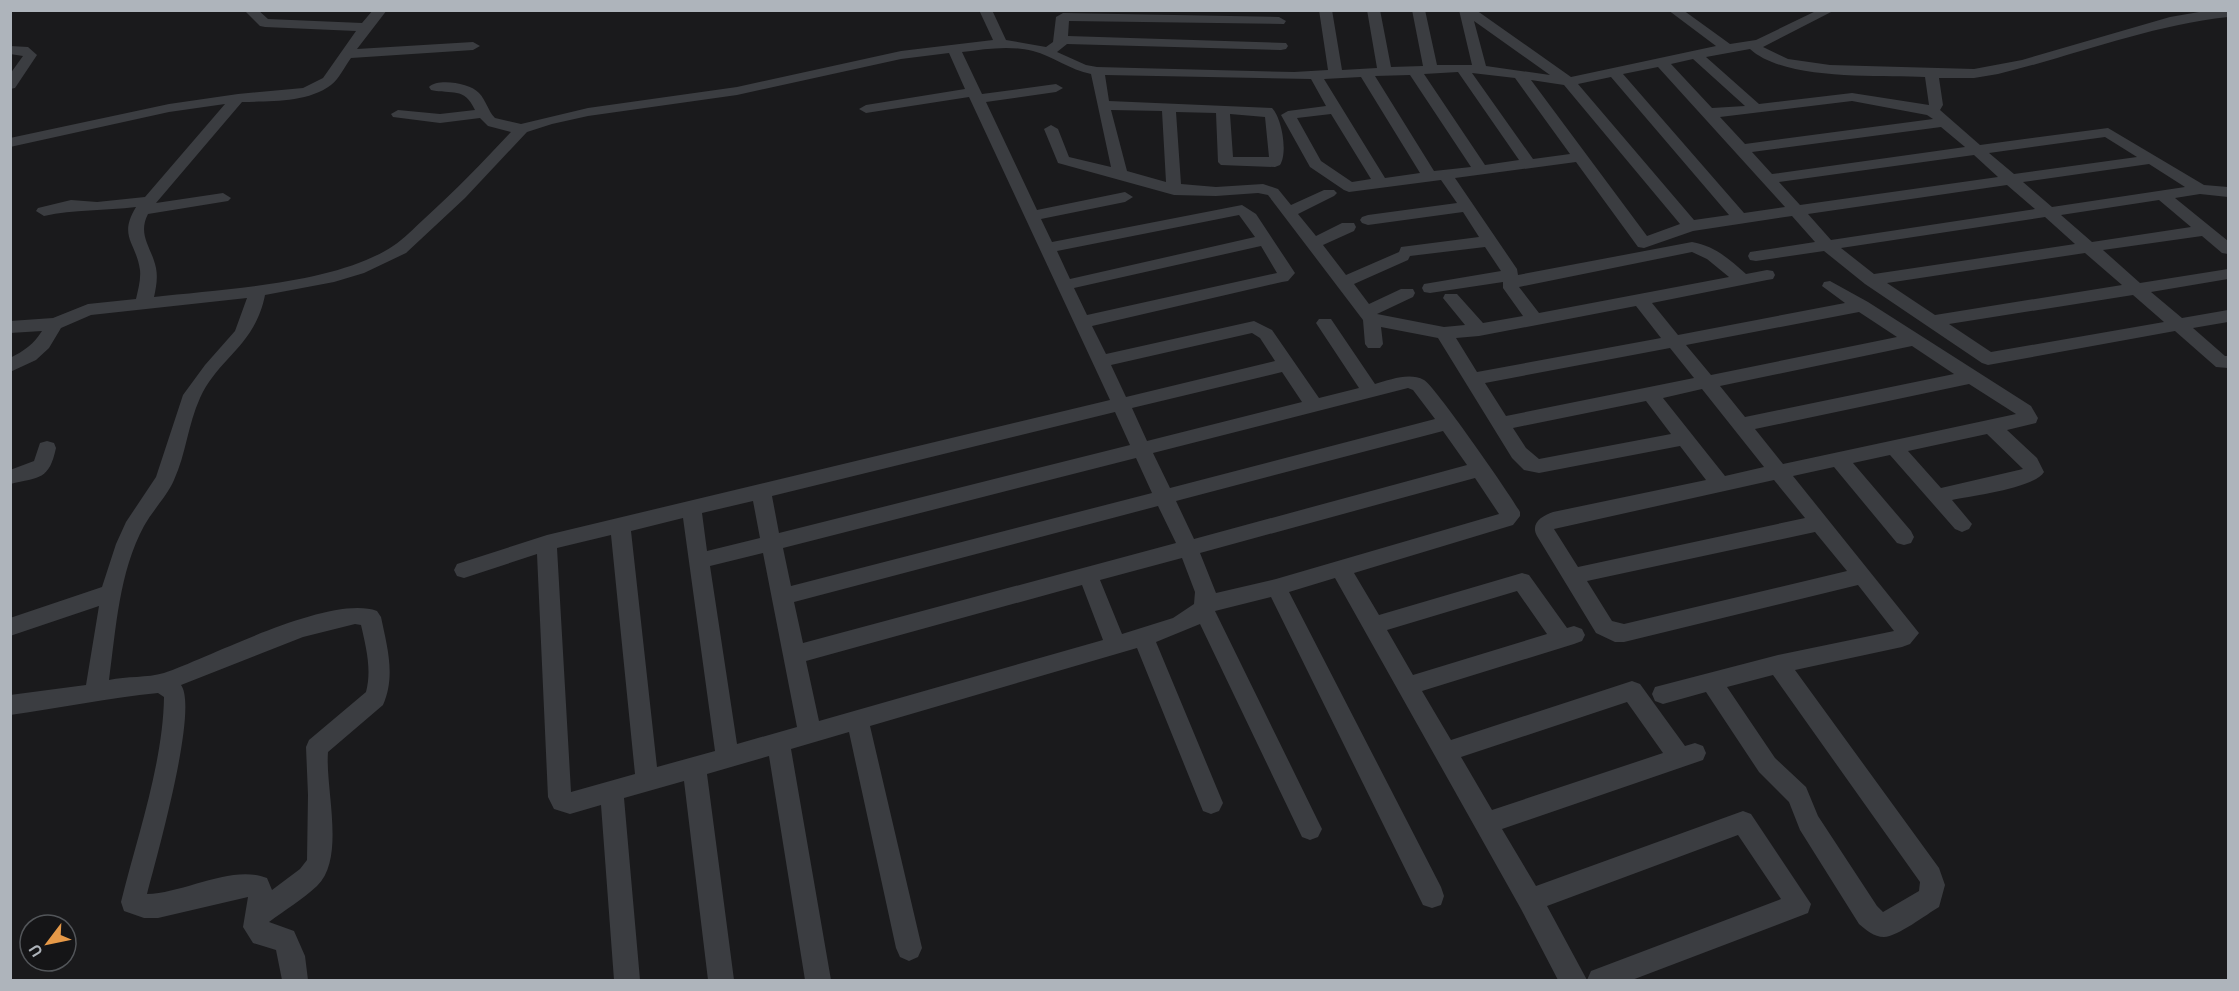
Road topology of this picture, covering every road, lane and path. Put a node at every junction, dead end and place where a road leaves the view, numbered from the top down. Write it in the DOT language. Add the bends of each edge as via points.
graph roads {
  1 [pos="250,10"];
  2 [pos="381,10"];
  3 [pos="985,10"];
  4 [pos="1325,10"];
  5 [pos="1373,10"];
  6 [pos="1418,10"];
  7 [pos="1466,10"];
  8 [pos="1674,10"];
  9 [pos="1829,10"];
  10 [pos="2229,13"];
  11 [pos="1089,14"];
  12 [pos="1141,14"];
  13 [pos="1186,15"];
  14 [pos="1232,15"];
  15 [pos="1279,16"];
  16 [pos="364,27"];
  17 [pos="1060,40"];
  18 [pos="1001,43"];
  19 [pos="1753,45"];
  20 [pos="473,46"];
  21 [pos="953,48"];
  22 [pos="1727,48"];
  23 [pos="10,50"];
  24 [pos="1047,52"];
  25 [pos="346,54"];
  26 [pos="1696,55"];
  27 [pos="1662,63"];
  28 [pos="1282,66"];
  29 [pos="1462,68"];
  30 [pos="1431,69"];
  31 [pos="1480,69"];
  32 [pos="1414,70"];
  33 [pos="1385,71"];
  34 [pos="1613,71"];
  35 [pos="1365,72"];
  36 [pos="1336,74"];
  37 [pos="1519,74"];
  38 [pos="1932,74"];
  39 [pos="1099,75"];
  40 [pos="1315,75"];
  41 [pos="1569,82"];
  42 [pos="10,85"];
  43 [pos="436,87"];
  44 [pos="1056,88"];
  45 [pos="976,96"];
  46 [pos="238,98"];
  47 [pos="1103,105"];
  48 [pos="1169,108"];
  49 [pos="866,109"];
  50 [pos="1223,109"];
  51 [pos="1335,109"];
  52 [pos="1758,110"];
  53 [pos="1932,111"];
  54 [pos="1708,112"];
  55 [pos="483,113"];
  56 [pos="398,114"];
  57 [pos="1946,122"];
  58 [pos="522,129"];
  59 [pos="1052,129"];
  60 [pos="10,143"];
  61 [pos="1742,149"];
  62 [pos="1976,149"];
  63 [pos="1580,157"];
  64 [pos="2151,159"];
  65 [pos="1529,164"];
  66 [pos="1481,170"];
  67 [pos="1120,174"];
  68 [pos="1438,176"];
  69 [pos="1768,179"];
  70 [pos="2012,180"];
  71 [pos="1381,183"];
  72 [pos="1174,190"];
  73 [pos="2214,191"];
  74 [pos="1329,193"];
  75 [pos="2162,195"];
  76 [pos="1125,197"];
  77 [pos="223,198"];
  78 [pos="2229,203"];
  79 [pos="146,205"];
  80 [pos="1467,207"];
  81 [pos="1795,210"];
  82 [pos="44,211"];
  83 [pos="2048,211"];
  84 [pos="1288,212"];
  85 [pos="1033,216"];
  86 [pos="1740,218"];
  87 [pos="1368,220"];
  88 [pos="1690,226"];
  89 [pos="1348,227"];
  90 [pos="2205,230"];
  91 [pos="1266,240"];
  92 [pos="1490,241"];
  93 [pos="1313,244"];
  94 [pos="1827,245"];
  95 [pos="1048,248"];
  96 [pos="2090,249"];
  97 [pos="2229,249"];
  98 [pos="1756,256"];
  99 [pos="2229,274"];
  100 [pos="1767,275"];
  101 [pos="1743,280"];
  102 [pos="1871,280"];
  103 [pos="1343,282"];
  104 [pos="1065,285"];
  105 [pos="1830,286"];
  106 [pos="1430,288"];
  107 [pos="2136,288"];
  108 [pos="257,291"];
  109 [pos="1407,293"];
  110 [pos="1451,298"];
  111 [pos="1640,299"];
  112 [pos="144,303"];
  113 [pos="1862,306"];
  114 [pos="1369,315"];
  115 [pos="2229,316"];
  116 [pos="1535,319"];
  117 [pos="1932,321"];
  118 [pos="1083,322"];
  119 [pos="1325,323"];
  120 [pos="55,324"];
  121 [pos="2178,325"];
  122 [pos="10,327"];
  123 [pos="1479,330"];
  124 [pos="1444,333"];
  125 [pos="1914,340"];
  126 [pos="1674,341"];
  127 [pos="1374,344"];
  128 [pos="1101,361"];
  129 [pos="2229,362"];
  130 [pos="1288,364"];
  131 [pos="10,366"];
  132 [pos="1970,377"];
  133 [pos="1473,379"];
  134 [pos="1707,382"];
  135 [pos="1370,391"];
  136 [pos="1650,394"];
  137 [pos="1121,404"];
  138 [pos="1314,405"];
  139 [pos="1448,423"];
  140 [pos="1501,424"];
  141 [pos="1741,425"];
  142 [pos="1990,425"];
  143 [pos="1684,438"];
  144 [pos="1893,446"];
  145 [pos="47,448"];
  146 [pos="1141,449"];
  147 [pos="1838,459"];
  148 [pos="1479,470"];
  149 [pos="1778,471"];
  150 [pos="10,477"];
  151 [pos="1720,484"];
  152 [pos="761,491"];
  153 [pos="1937,496"];
  154 [pos="1164,497"];
  155 [pos="691,508"];
  156 [pos="1820,523"];
  157 [pos="1962,524"];
  158 [pos="620,525"];
  159 [pos="1904,537"];
  160 [pos="771,542"];
  161 [pos="548,543"];
  162 [pos="1188,548"];
  163 [pos="699,561"];
  164 [pos="1341,569"];
  165 [pos="464,570"];
  166 [pos="1088,575"];
  167 [pos="1573,576"];
  168 [pos="1862,576"];
  169 [pos="1276,587"];
  170 [pos="111,592"];
  171 [pos="782,597"];
  172 [pos="1206,607"];
  173 [pos="1373,626"];
  174 [pos="10,627"];
  175 [pos="1143,637"];
  176 [pos="1116,645"];
  177 [pos="794,655"];
  178 [pos="1778,664"];
  179 [pos="1711,681"];
  180 [pos="162,683"];
  181 [pos="1408,686"];
  182 [pos="96,693"];
  183 [pos="1663,694"];
  184 [pos="10,705"];
  185 [pos="857,719"];
  186 [pos="810,733"];
  187 [pos="778,742"];
  188 [pos="1446,752"];
  189 [pos="727,757"];
  190 [pos="694,766"];
  191 [pos="646,780"];
  192 [pos="612,790"];
  193 [pos="1211,803"];
  194 [pos="1486,823"];
  195 [pos="1310,829"];
  196 [pos="1432,896"];
  197 [pos="1530,900"];
  198 [pos="257,916"];
  199 [pos="909,948"];
  200 [pos="295,981"];
  201 [pos="627,981"];
  202 [pos="721,981"];
  203 [pos="818,981"];
  204 [pos="1574,981"];
  205 [pos="1600,981"];
  1 -- 16 [label="street" via="265,23"];
  2 -- 16 [label="street"];
  3 -- 18 [label="street"];
  4 -- 36 [label="street"];
  5 -- 33 [label="street"];
  6 -- 30 [label="street"];
  7 -- 31 [label="street"];
  7 -- 41 [label="street"];
  8 -- 22 [label="street"];
  9 -- 19 [label="street"];
  10 -- 38 [label="street" via="2142,27 1997,70"];
  11 -- 12 [label="street"];
  11 -- 17 [label="street" via="1063,17"];
  12 -- 13 [label="street"];
  13 -- 14 [label="street"];
  14 -- 15 [label="street"];
  15 -- 28 [label="street"];
  16 -- 25 [label="street"];
  17 -- 24 [label="street"];
  17 -- 28 [label="street"];
  18 -- 21 [label="street"];
  18 -- 24 [label="street"];
  19 -- 22 [label="street"];
  19 -- 38 [label="street" via="1772,58 1792,64 1843,72"];
  20 -- 25 [label="street"];
  21 -- 45 [label="street"];
  21 -- 58 [label="street" via="901,54 737,91 568,115"];
  22 -- 26 [label="street"];
  23 -- 42 [label="street" via="30,54"];
  24 -- 39 [label="street"];
  25 -- 46 [label="street" via="321,86 290,95"];
  26 -- 27 [label="street"];
  26 -- 52 [label="street"];
  27 -- 34 [label="street"];
  27 -- 54 [label="street"];
  28 -- 39 [label="street"];
  28 -- 40 [label="street"];
  29 -- 30 [label="street"];
  29 -- 31 [label="street"];
  29 -- 65 [label="street"];
  30 -- 32 [label="street"];
  31 -- 37 [label="street"];
  32 -- 33 [label="street"];
  32 -- 66 [label="street"];
  33 -- 35 [label="street"];
  34 -- 41 [label="street"];
  34 -- 86 [label="street"];
  35 -- 36 [label="street"];
  35 -- 68 [label="street"];
  36 -- 40 [label="street"];
  37 -- 41 [label="street"];
  37 -- 63 [label="street"];
  38 -- 53 [label="street" via="1936,105"];
  39 -- 47 [label="street"];
  40 -- 51 [label="street"];
  41 -- 88 [label="street"];
  43 -- 55 [label="street" via="464,89 477,99"];
  44 -- 45 [label="street"];
  45 -- 49 [label="street"];
  45 -- 85 [label="street"];
  46 -- 60 [label="street" via="168,108"];
  46 -- 79 [label="street"];
  47 -- 48 [label="street"];
  47 -- 67 [label="street"];
  48 -- 50 [label="street"];
  48 -- 72 [label="street"];
  50 -- 50 [label="street" via="1269,113 1277,160 1226,162"];
  51 -- 71 [label="street"];
  51 -- 71 [label="street" via="1288,115 1315,164 1349,187"];
  52 -- 53 [label="street" via="1852,97"];
  52 -- 54 [label="street"];
  53 -- 57 [label="street"];
  54 -- 61 [label="street"];
  55 -- 56 [label="street" via="436,120"];
  55 -- 58 [label="street" via="497,124"];
  57 -- 61 [label="street"];
  57 -- 62 [label="street"];
  58 -- 108 [label="street" via="460,195 400,249 328,278"];
  59 -- 67 [label="street" via="1063,160"];
  61 -- 69 [label="street"];
  62 -- 64 [label="street" via="2108,132"];
  62 -- 69 [label="street"];
  62 -- 70 [label="street"];
  63 -- 65 [label="street"];
  63 -- 88 [label="street" via="1644,243"];
  64 -- 70 [label="street"];
  64 -- 73 [label="street"];
  65 -- 66 [label="street"];
  66 -- 68 [label="street"];
  67 -- 72 [label="street"];
  68 -- 71 [label="street"];
  68 -- 80 [label="street"];
  69 -- 81 [label="street"];
  70 -- 81 [label="street"];
  70 -- 83 [label="street"];
  72 -- 84 [label="street" via="1269,189"];
  73 -- 75 [label="street"];
  73 -- 78 [label="street"];
  74 -- 84 [label="street"];
  75 -- 83 [label="street"];
  75 -- 90 [label="street"];
  76 -- 85 [label="street"];
  77 -- 79 [label="street"];
  79 -- 82 [label="street" via="71,205"];
  79 -- 112 [label="street" via="134,223 148,267"];
  80 -- 87 [label="street"];
  80 -- 92 [label="street"];
  81 -- 86 [label="street"];
  81 -- 94 [label="street"];
  83 -- 94 [label="street"];
  83 -- 96 [label="street"];
  84 -- 93 [label="street"];
  85 -- 95 [label="street"];
  86 -- 88 [label="street"];
  89 -- 93 [label="street"];
  90 -- 96 [label="street"];
  90 -- 97 [label="street"];
  91 -- 95 [label="street" via="1246,213 1236,210"];
  91 -- 104 [label="street"];
  91 -- 118 [label="street" via="1287,273 1285,276"];
  92 -- 103 [label="street" via="1404,254"];
  92 -- 106 [label="street" via="1511,273"];
  93 -- 103 [label="street"];
  94 -- 98 [label="street"];
  94 -- 102 [label="street"];
  95 -- 104 [label="street"];
  96 -- 102 [label="street"];
  96 -- 107 [label="street"];
  99 -- 107 [label="street"];
  100 -- 101 [label="street"];
  101 -- 111 [label="street"];
  101 -- 116 [label="street" via="1710,254 1692,247 1511,282 1511,288"];
  102 -- 117 [label="street"];
  103 -- 114 [label="street"];
  104 -- 118 [label="street"];
  105 -- 113 [label="street"];
  107 -- 117 [label="street"];
  107 -- 121 [label="street"];
  108 -- 112 [label="street"];
  108 -- 170 [label="street" via="242,334 188,402 165,479 132,529"];
  109 -- 114 [label="street"];
  110 -- 123 [label="street"];
  111 -- 116 [label="street"];
  111 -- 126 [label="street"];
  112 -- 120 [label="street" via="88,310"];
  113 -- 125 [label="street"];
  113 -- 126 [label="street"];
  114 -- 124 [label="street" via="1419,322"];
  114 -- 127 [label="street"];
  115 -- 121 [label="street"];
  116 -- 123 [label="street"];
  117 -- 121 [label="street" via="1988,359"];
  118 -- 128 [label="street"];
  119 -- 135 [label="street"];
  120 -- 122 [label="street"];
  120 -- 131 [label="street" via="43,344"];
  121 -- 129 [label="street" via="2222,363"];
  123 -- 124 [label="street"];
  124 -- 133 [label="street"];
  125 -- 132 [label="street"];
  125 -- 134 [label="street"];
  126 -- 133 [label="street"];
  126 -- 134 [label="street"];
  128 -- 130 [label="street" via="1254,327 1266,334"];
  128 -- 137 [label="street"];
  130 -- 137 [label="street"];
  130 -- 138 [label="street"];
  132 -- 141 [label="street"];
  132 -- 142 [label="street" via="2030,416"];
  133 -- 140 [label="street"];
  134 -- 136 [label="street"];
  134 -- 141 [label="street"];
  135 -- 138 [label="street"];
  135 -- 139 [label="street" via="1414,383"];
  136 -- 140 [label="street"];
  136 -- 143 [label="street"];
  137 -- 146 [label="street"];
  137 -- 152 [label="street"];
  138 -- 146 [label="street"];
  139 -- 148 [label="street"];
  139 -- 154 [label="street"];
  140 -- 143 [label="street" via="1525,460 1539,466"];
  141 -- 149 [label="street"];
  142 -- 144 [label="street"];
  142 -- 153 [label="street" via="2030,463 2034,472"];
  143 -- 151 [label="street"];
  144 -- 147 [label="street"];
  144 -- 153 [label="street"];
  145 -- 150 [label="street" via="43,465"];
  146 -- 154 [label="street"];
  146 -- 160 [label="street"];
  147 -- 149 [label="street"];
  147 -- 159 [label="street"];
  148 -- 162 [label="street"];
  148 -- 164 [label="street" via="1510,512 1509,518"];
  149 -- 151 [label="street"];
  149 -- 156 [label="street"];
  151 -- 167 [label="street" via="1553,520 1545,525 1544,530"];
  152 -- 155 [label="street"];
  152 -- 160 [label="street"];
  153 -- 157 [label="street"];
  154 -- 162 [label="street"];
  154 -- 171 [label="street"];
  155 -- 158 [label="street"];
  155 -- 163 [label="street"];
  156 -- 167 [label="street"];
  156 -- 168 [label="street"];
  158 -- 161 [label="street"];
  158 -- 191 [label="street"];
  160 -- 163 [label="street"];
  160 -- 171 [label="street"];
  161 -- 165 [label="street"];
  161 -- 192 [label="street" via="560,797 570,803"];
  162 -- 166 [label="street"];
  162 -- 172 [label="street" via="1207,594"];
  163 -- 189 [label="street"];
  164 -- 169 [label="street"];
  164 -- 173 [label="street"];
  166 -- 176 [label="street"];
  166 -- 177 [label="street"];
  167 -- 168 [label="street" via="1604,627 1615,633"];
  168 -- 178 [label="street" via="1905,628 1906,636"];
  169 -- 172 [label="street"];
  169 -- 196 [label="street"];
  170 -- 174 [label="street"];
  170 -- 182 [label="street"];
  171 -- 177 [label="street"];
  172 -- 175 [label="street" via="1184,623"];
  172 -- 195 [label="street"];
  173 -- 181 [label="street"];
  173 -- 181 [label="street" via="1522,581 1568,636"];
  175 -- 176 [label="street"];
  175 -- 193 [label="street"];
  176 -- 185 [label="street"];
  177 -- 186 [label="street"];
  178 -- 179 [label="street"];
  178 -- 179 [label="street" via="1930,876 1930,898 1885,925 1868,915 1808,822 1798,795 1767,765"];
  179 -- 183 [label="street"];
  180 -- 182 [label="street"];
  180 -- 198 [label="street" via="175,693 175,714 166,769 133,902 141,906 182,902 253,884 261,895"];
  180 -- 198 [label="street" via="296,630 348,615 370,617 377,663 375,698 317,747 319,864 309,877"];
  181 -- 188 [label="street"];
  182 -- 184 [label="street"];
  185 -- 186 [label="street"];
  185 -- 199 [label="street"];
  186 -- 187 [label="street"];
  187 -- 189 [label="street"];
  187 -- 203 [label="street"];
  188 -- 194 [label="street"];
  188 -- 194 [label="street" via="1632,691 1688,755"];
  189 -- 190 [label="street"];
  190 -- 191 [label="street"];
  190 -- 202 [label="street"];
  191 -- 192 [label="street"];
  192 -- 201 [label="street"];
  194 -- 197 [label="street"];
  197 -- 204 [label="street"];
  197 -- 205 [label="street" via="1743,822 1799,904"];
  198 -- 200 [label="street" via="260,933 282,938 289,946"];
}
